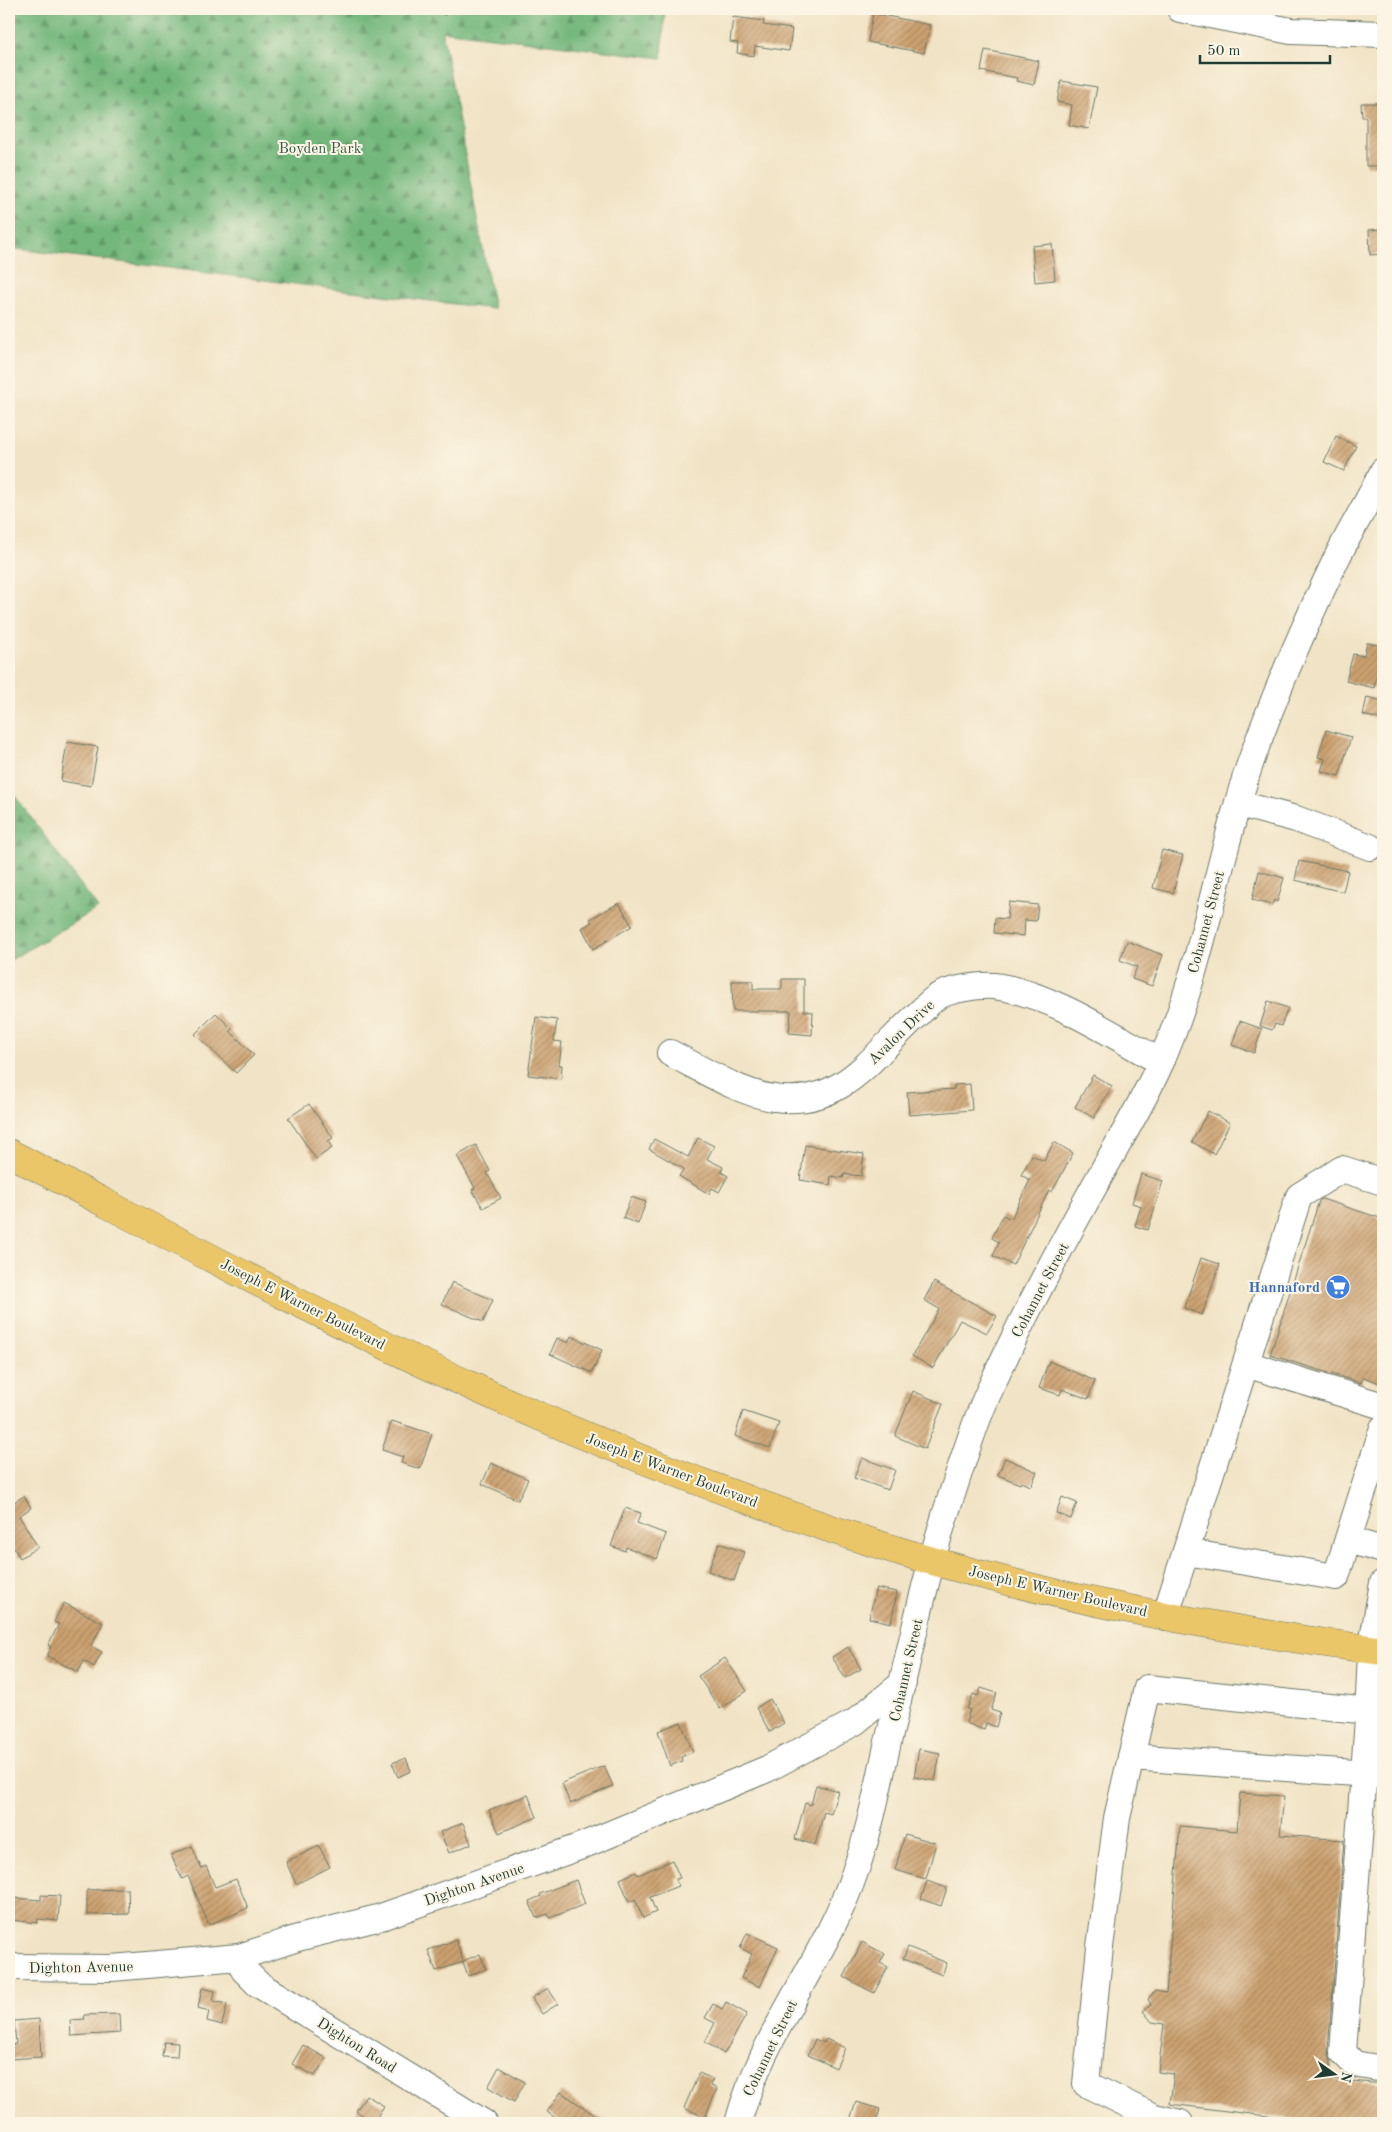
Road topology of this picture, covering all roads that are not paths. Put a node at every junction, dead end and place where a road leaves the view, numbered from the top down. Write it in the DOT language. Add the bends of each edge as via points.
graph roads {
  1 [pos="1180,9"];
  2 [pos="1383,34"];
  3 [pos="1383,471"];
  4 [pos="1239,804"];
  5 [pos="1370,847"];
  6 [pos="670,1053"];
  7 [pos="1161,1062"];
  8 [pos="9,1153"];
  9 [pos="1383,1182"];
  10 [pos="1246,1364"];
  11 [pos="1383,1406"];
  12 [pos="1383,1428"];
  13 [pos="1348,1540"];
  14 [pos="1383,1550"];
  15 [pos="1186,1552"];
  16 [pos="932,1560"];
  17 [pos="1383,1583"];
  18 [pos="1165,1617"];
  19 [pos="1377,1650"];
  20 [pos="903,1683"];
  21 [pos="1373,1717"];
  22 [pos="1131,1757"];
  23 [pos="1374,1774"];
  24 [pos="1372,1814"];
  25 [pos="239,1957"];
  26 [pos="9,1967"];
  27 [pos="1383,2069"];
  28 [pos="484,2123"];
  29 [pos="738,2123"];
  30 [pos="1180,2123"];
  1 -- 2 [label="street" via="1291,31"];
  3 -- 4 [label="street, Cohannet Street" via="1335,562 1286,668 1249,767"];
  4 -- 5 [label="street" via="1296,819"];
  4 -- 7 [label="street, Cohannet Street" via="1194,969"];
  6 -- 7 [label="street, Avalon Drive" via="750,1092 774,1098 807,1098 839,1088 869,1065 938,996 971,987 992,986 1019,990 1060,1007"];
  7 -- 16 [label="street, Cohannet Street" via="984,1402"];
  8 -- 16 [label="main road, Joseph E Warner Boulevard" via="383,1344 556,1424 727,1492 851,1536"];
  9 -- 10 [label="street" via="1342,1168 1299,1196"];
  10 -- 11 [label="street"];
  10 -- 15 [label="street"];
  12 -- 13 [label="street"];
  13 -- 14 [label="street"];
  13 -- 15 [label="street" via="1336,1577"];
  15 -- 18 [label="street"];
  16 -- 18 [label="main road, Joseph E Warner Boulevard"];
  16 -- 20 [label="street, Cohannet Street"];
  17 -- 19 [label="street"];
  18 -- 19 [label="main road, Joseph E Warner Boulevard"];
  19 -- 21 [label="street"];
  20 -- 25 [label="street, Dighton Avenue" via="855,1722 767,1769 579,1847 381,1917"];
  20 -- 29 [label="street, Cohannet Street" via="856,1871 840,1912 770,2041 744,2098"];
  21 -- 22 [label="street" via="1147,1688"];
  21 -- 23 [label="street"];
  22 -- 23 [label="street"];
  22 -- 30 [label="street" via="1117,1818 1086,2084 1154,2117"];
  23 -- 24 [label="street"];
  24 -- 27 [label="street" via="1343,2052 1354,2064"];
  25 -- 26 [label="street, Dighton Avenue" via="112,1968"];
  25 -- 28 [label="street, Dighton Road" via="244,1970 258,1984"];
}
